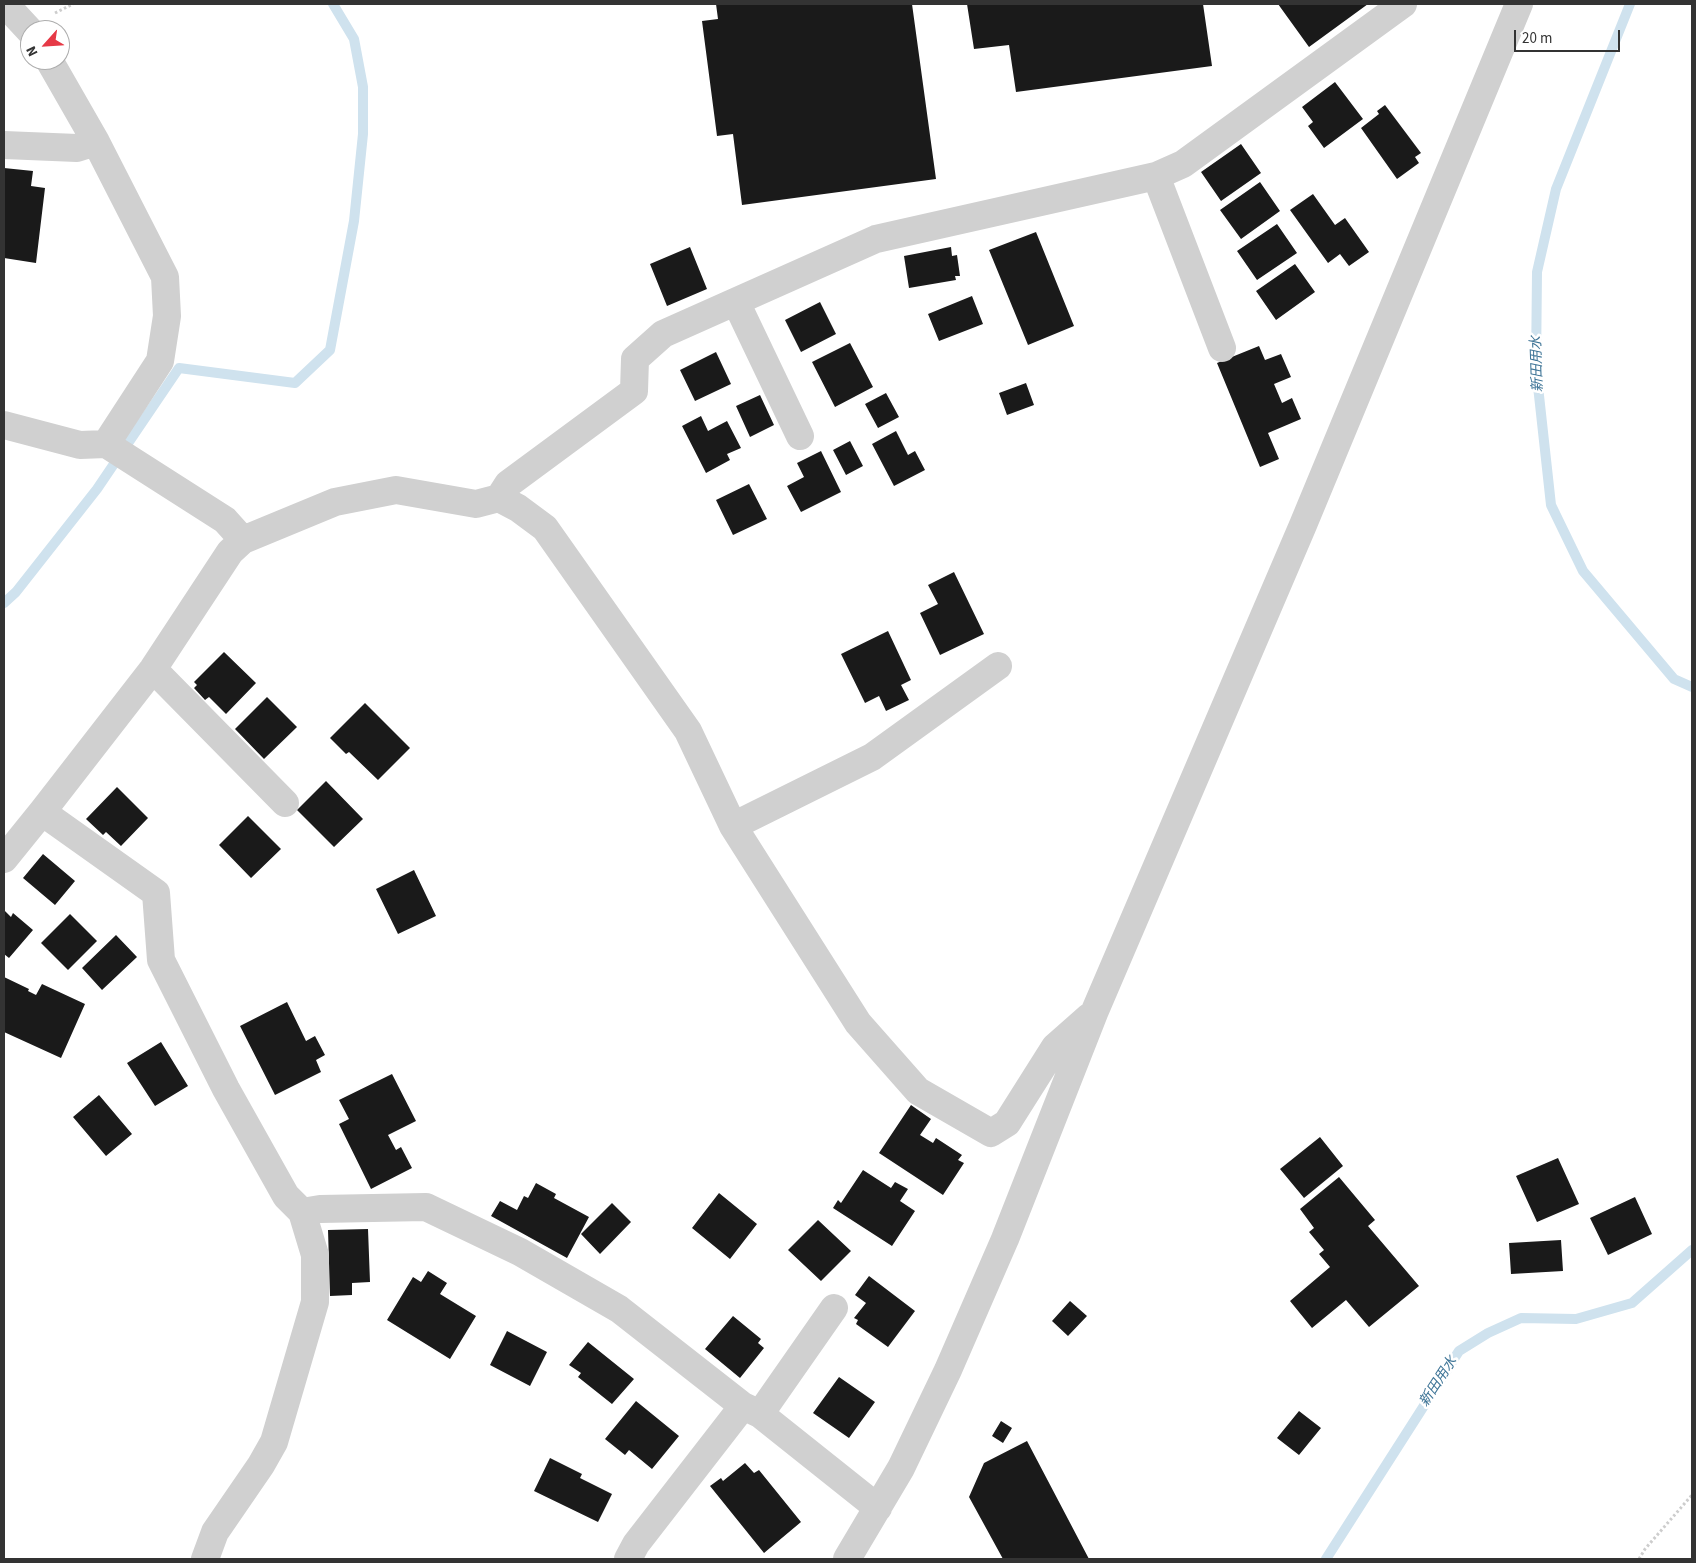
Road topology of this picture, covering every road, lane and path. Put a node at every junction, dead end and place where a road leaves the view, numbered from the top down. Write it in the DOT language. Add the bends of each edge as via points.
graph roads {
  1 [pos="5,4"];
  2 [pos="1403,4"];
  3 [pos="1519,4"];
  4 [pos="20,20"];
  5 [pos="55,70"];
  6 [pos="96,142"];
  7 [pos="4,145"];
  8 [pos="1156,176"];
  9 [pos="736,302"];
  10 [pos="1222,348"];
  11 [pos="4,425"];
  12 [pos="800,436"];
  13 [pos="116,450"];
  14 [pos="499,498"];
  15 [pos="243,540"];
  16 [pos="998,666"];
  17 [pos="153,669"];
  18 [pos="285,803"];
  19 [pos="42,812"];
  20 [pos="732,826"];
  21 [pos="4,859"];
  22 [pos="1094,1013"];
  23 [pos="302,1212"];
  24 [pos="834,1308"];
  25 [pos="751,1410"];
  26 [pos="1692,1495"];
  27 [pos="878,1508"];
  28 [pos="205,1559"];
  29 [pos="628,1559"];
  30 [pos="847,1559"];
  31 [pos="1639,1559"];
  1 -- 4 [label="street"];
  2 -- 8 [label="street" via="1183,164"];
  3 -- 22 [label="street" via="1307,516"];
  5 -- 6 [label="street"];
  6 -- 7 [label="street" via="77,148"];
  6 -- 13 [label="street" via="165,277 166,316 160,361"];
  8 -- 9 [label="street" via="876,239"];
  8 -- 10 [label="street"];
  9 -- 12 [label="street"];
  9 -- 14 [label="street" via="663,334 635,359 634,391 508,484"];
  11 -- 13 [label="street" via="80,445"];
  13 -- 15 [label="street" via="225,520"];
  14 -- 15 [label="street" via="476,504 396,490 335,502"];
  14 -- 20 [label="street" via="518,508 551,536 688,731"];
  15 -- 17 [label="street" via="230,552"];
  16 -- 20 [label="street" via="872,757"];
  17 -- 18 [label="street"];
  17 -- 19 [label="street"];
  19 -- 21 [label="street"];
  19 -- 23 [label="street" via="156,893 161,960 226,1089 286,1196"];
  20 -- 22 [label="street" via="858,1023 918,1091 991,1133 1007,1123 1055,1047"];
  22 -- 27 [label="street" via="1001,1248 944,1379"];
  23 -- 25 [label="street" via="426,1206 520,1252 619,1309"];
  23 -- 28 [label="street" via="315,1255 316,1302 274,1442 262,1465 215,1532"];
  24 -- 25 [label="street"];
  25 -- 27 [label="street"];
  25 -- 29 [label="street" via="636,1544"];
  26 -- 31 [label="path"];
  27 -- 30 [label="street"];
}
